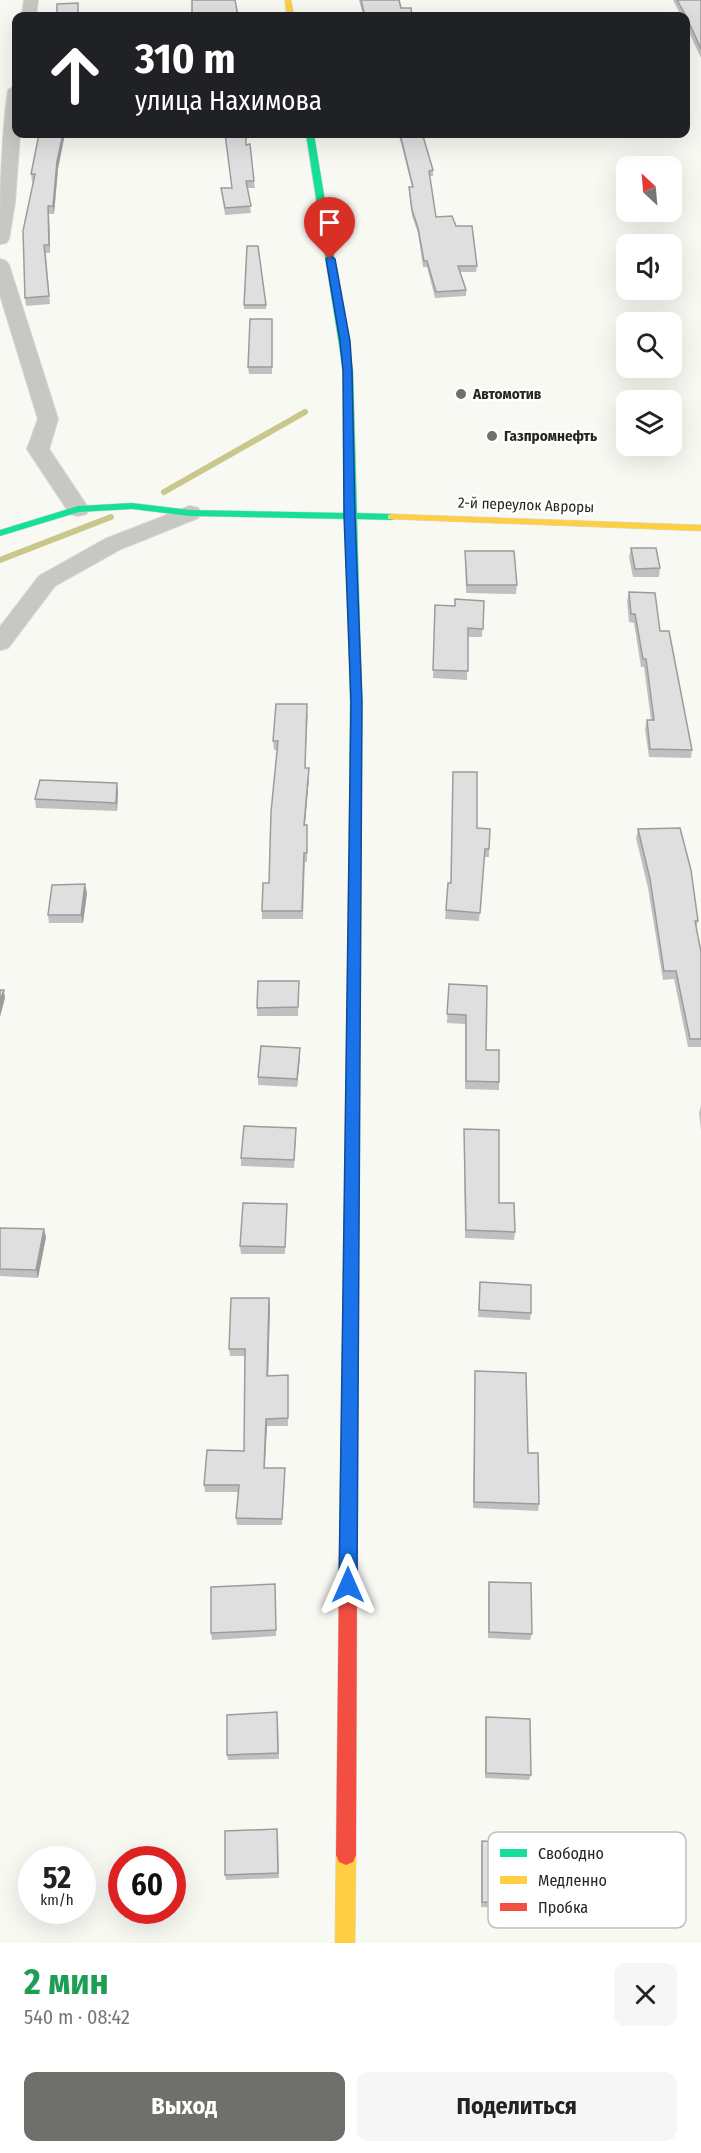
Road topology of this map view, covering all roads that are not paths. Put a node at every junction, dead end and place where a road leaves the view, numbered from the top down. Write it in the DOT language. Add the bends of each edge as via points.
graph roads {
  1 [pos="10,117"];
  2 [pos="311,138"];
  3 [pos="0,239"];
  4 [pos="0,265"];
  5 [pos="78,508"];
  6 [pos="190,513"];
  7 [pos="350,515"];
  8 [pos="701,528"];
  9 [pos="0,533"];
  10 [pos="0,644"];
  11 [pos="345,1943"];
  1 -- 3 [label="street" via="8,209"];
  2 -- 7 [label="main road" via="345,341"];
  4 -- 5 [label="street" via="48,419 38,449"];
  5 -- 6 [label="main road, 2-й переулок Авроры" via="132,506"];
  5 -- 9 [label="main road, 2-й переулок Авроры"];
  6 -- 7 [label="main road, 2-й переулок Авроры"];
  6 -- 10 [label="street" via="113,544 47,581"];
  7 -- 8 [label="main road, 2-й переулок Авроры"];
  7 -- 11 [label="main road" via="356,713"];
}
